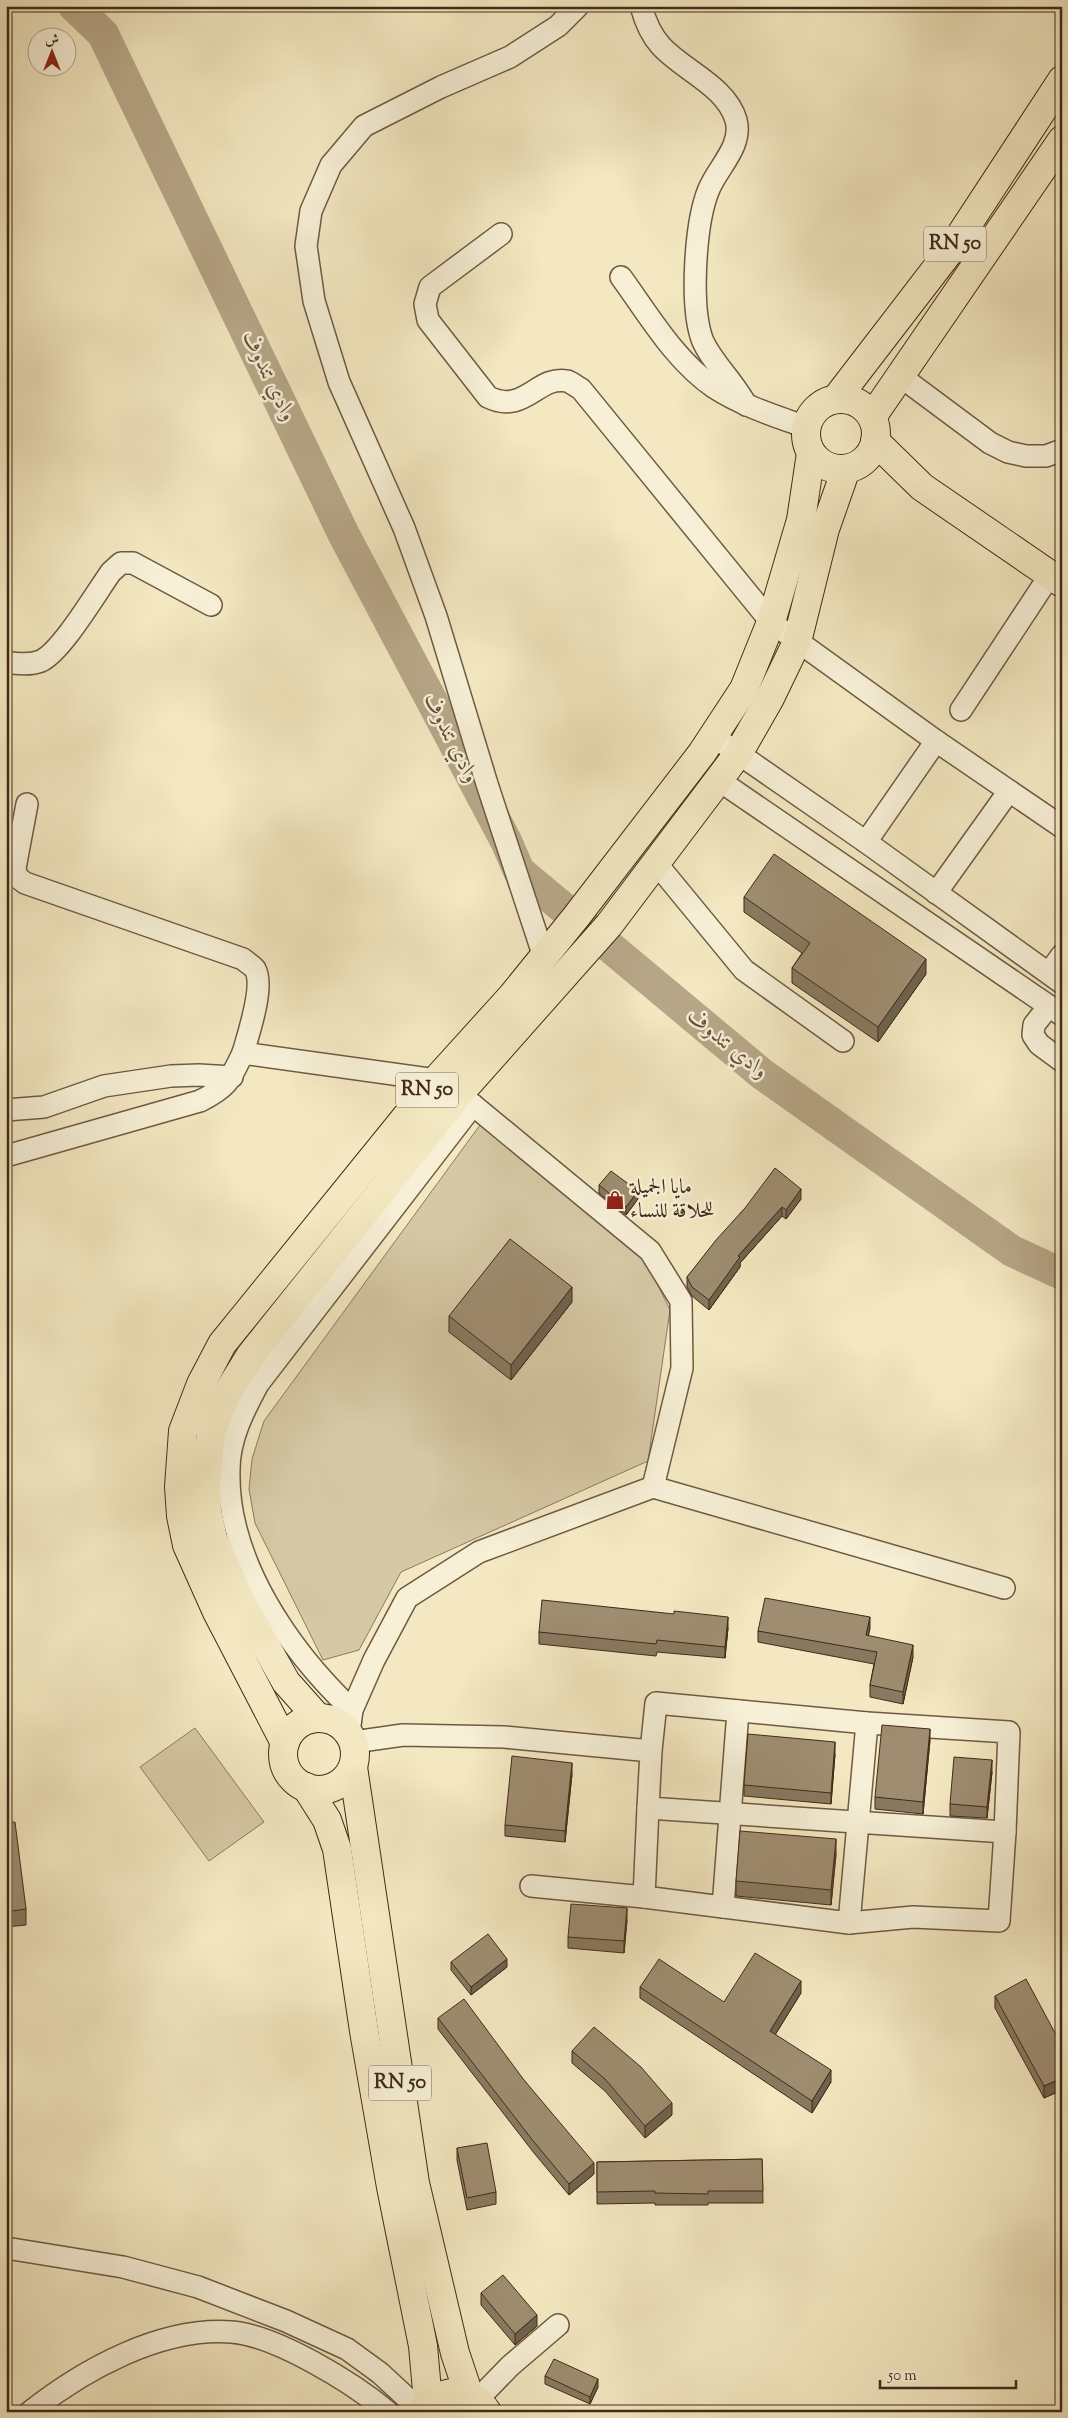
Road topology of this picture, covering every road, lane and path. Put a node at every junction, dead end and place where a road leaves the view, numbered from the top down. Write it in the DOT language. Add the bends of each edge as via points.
graph roads {
  1 [pos="578,6"];
  2 [pos="640,6"];
  3 [pos="1062,80"];
  4 [pos="1062,140"];
  5 [pos="501,234"];
  6 [pos="621,277"];
  7 [pos="900,376"];
  8 [pos="836,399"];
  9 [pos="746,405"];
  10 [pos="806,427"];
  11 [pos="874,429"];
  12 [pos="1062,450"];
  13 [pos="811,453"];
  14 [pos="853,466"];
  15 [pos="922,488"];
  16 [pos="1056,579"];
  17 [pos="211,605"];
  18 [pos="771,622"];
  19 [pos="797,642"];
  20 [pos="6,662"];
  21 [pos="961,710"];
  22 [pos="713,736"];
  23 [pos="936,741"];
  24 [pos="738,754"];
  25 [pos="720,781"];
  26 [pos="1009,791"];
  27 [pos="27,804"];
  28 [pos="1062,827"];
  29 [pos="866,842"];
  30 [pos="656,863"];
  31 [pos="936,893"];
  32 [pos="1062,955"];
  33 [pos="544,957"];
  34 [pos="1055,978"];
  35 [pos="1055,1010"];
  36 [pos="843,1041"];
  37 [pos="243,1053"];
  38 [pos="1062,1061"];
  39 [pos="232,1077"];
  40 [pos="436,1080"];
  41 [pos="466,1099"];
  42 [pos="6,1110"];
  43 [pos="6,1156"];
  44 [pos="653,1487"];
  45 [pos="1004,1588"];
  46 [pos="738,1711"];
  47 [pos="318,1718"];
  48 [pos="867,1723"];
  49 [pos="352,1738"];
  50 [pos="285,1743"];
  51 [pos="651,1751"];
  52 [pos="306,1787"];
  53 [pos="648,1808"];
  54 [pos="732,1814"];
  55 [pos="857,1822"];
  56 [pos="1005,1832"];
  57 [pos="531,1886"];
  58 [pos="644,1897"];
  59 [pos="723,1907"];
  60 [pos="848,1923"];
  61 [pos="6,2248"];
  62 [pos="558,2325"];
  63 [pos="478,2402"];
  64 [pos="423,2408"];
  65 [pos="30,2412"];
  66 [pos="388,2412"];
  1 -- 33 [label="street" via="558,26 510,57 364,126 330,165 311,211 306,246 314,301 339,382 404,528 436,616"];
  2 -- 9 [label="street" via="647,25 661,46 715,90 731,108 736,121 738,136 709,188 699,224 696,317 703,341"];
  3 -- 8 [label="main road, RN 50" via="952,248"];
  4 -- 7 [label="main road, RN 50"];
  5 -- 18 [label="street" via="430,288 425,304 428,320 488,397 500,403 513,402 551,383 567,381 581,389"];
  6 -- 9 [label="street" via="688,365 713,386"];
  7 -- 11 [label="main road, RN 50"];
  7 -- 12 [label="street" via="990,443 1008,452 1046,456"];
  8 -- 10 [label="main road" via="823,404 812,414"];
  8 -- 11 [label="main road" via="850,400 862,406"];
  9 -- 10 [label="street"];
  10 -- 13 [label="main road" via="806,441"];
  11 -- 14 [label="main road" via="870,454"];
  11 -- 15 [label="main road"];
  13 -- 14 [label="main road" via="820,463 833,468"];
  13 -- 18 [label="main road, RN 50" via="801,520"];
  14 -- 15 [label="main road"];
  14 -- 19 [label="main road, RN 50" via="825,529"];
  15 -- 16 [label="main road"];
  16 -- 21 [label="street"];
  17 -- 20 [label="street" via="133,563 121,563 110,572 58,648 41,660 20,664"];
  18 -- 19 [label="street"];
  18 -- 22 [label="main road, RN 50" via="744,689"];
  19 -- 23 [label="street"];
  19 -- 24 [label="main road, RN 50"];
  22 -- 24 [label="street"];
  22 -- 33 [label="main road, RN 50"];
  23 -- 26 [label="street"];
  23 -- 29 [label="street"];
  24 -- 25 [label="main road, RN 50"];
  24 -- 29 [label="street"];
  25 -- 30 [label="main road, RN 50"];
  25 -- 35 [label="street"];
  26 -- 28 [label="street"];
  26 -- 31 [label="street"];
  27 -- 37 [label="street" via="15,868 17,877 25,883 243,959 255,969 257,998"];
  29 -- 31 [label="street"];
  30 -- 36 [label="street" via="744,970"];
  30 -- 41 [label="main road, RN 50"];
  31 -- 34 [label="street"];
  32 -- 34 [label="street"];
  33 -- 40 [label="main road, RN 50"];
  35 -- 38 [label="street" via="1034,1025 1033,1035"];
  37 -- 39 [label="street"];
  37 -- 40 [label="street"];
  39 -- 42 [label="street" via="161,1077 104,1086 44,1107"];
  39 -- 43 [label="street" via="220,1091 200,1101"];
  40 -- 41 [label="street"];
  40 -- 50 [label="main road, RN 50" via="222,1344 201,1384 183,1430 179,1487 188,1545 216,1612"];
  41 -- 44 [label="street" via="650,1250 681,1301 682,1368"];
  41 -- 47 [label="main road, RN 50" via="250,1356 226,1395 211,1432 206,1483 213,1539 242,1604 286,1682"];
  41 -- 49 [label="street" via="258,1384 240,1419 229,1468 231,1511 248,1567 289,1638 317,1674"];
  44 -- 45 [label="street"];
  44 -- 49 [label="street" via="479,1552 407,1598 374,1660"];
  46 -- 48 [label="street"];
  46 -- 51 [label="street" via="656,1703"];
  46 -- 54 [label="street"];
  47 -- 49 [label="main road" via="330,1719"];
  47 -- 50 [label="main road" via="298,1725"];
  48 -- 55 [label="street"];
  48 -- 56 [label="street" via="1009,1732"];
  49 -- 51 [label="street" via="403,1735 504,1737"];
  49 -- 52 [label="main road" via="348,1776 339,1784 318,1790"];
  49 -- 63 [label="main road, RN 50" via="415,2183 456,2359"];
  50 -- 52 [label="main road" via="285,1764 293,1778"];
  51 -- 53 [label="street"];
  52 -- 64 [label="main road, RN 50" via="327,1820 337,1849 364,2031 422,2346"];
  53 -- 54 [label="street"];
  53 -- 58 [label="street"];
  54 -- 55 [label="street"];
  54 -- 59 [label="street"];
  55 -- 56 [label="street"];
  55 -- 60 [label="street"];
  56 -- 60 [label="street" via="999,1922 913,1917"];
  57 -- 58 [label="street"];
  58 -- 59 [label="street"];
  59 -- 60 [label="street"];
  61 -- 64 [label="street" via="123,2267 198,2287 286,2321 355,2355"];
  62 -- 63 [label="street" via="510,2366"];
  63 -- 64 [label="main road" via="447,2393"];
  65 -- 66 [label="street" via="57,2391 104,2363 156,2342 203,2333 231,2332 258,2337 288,2350 352,2384"];
}
